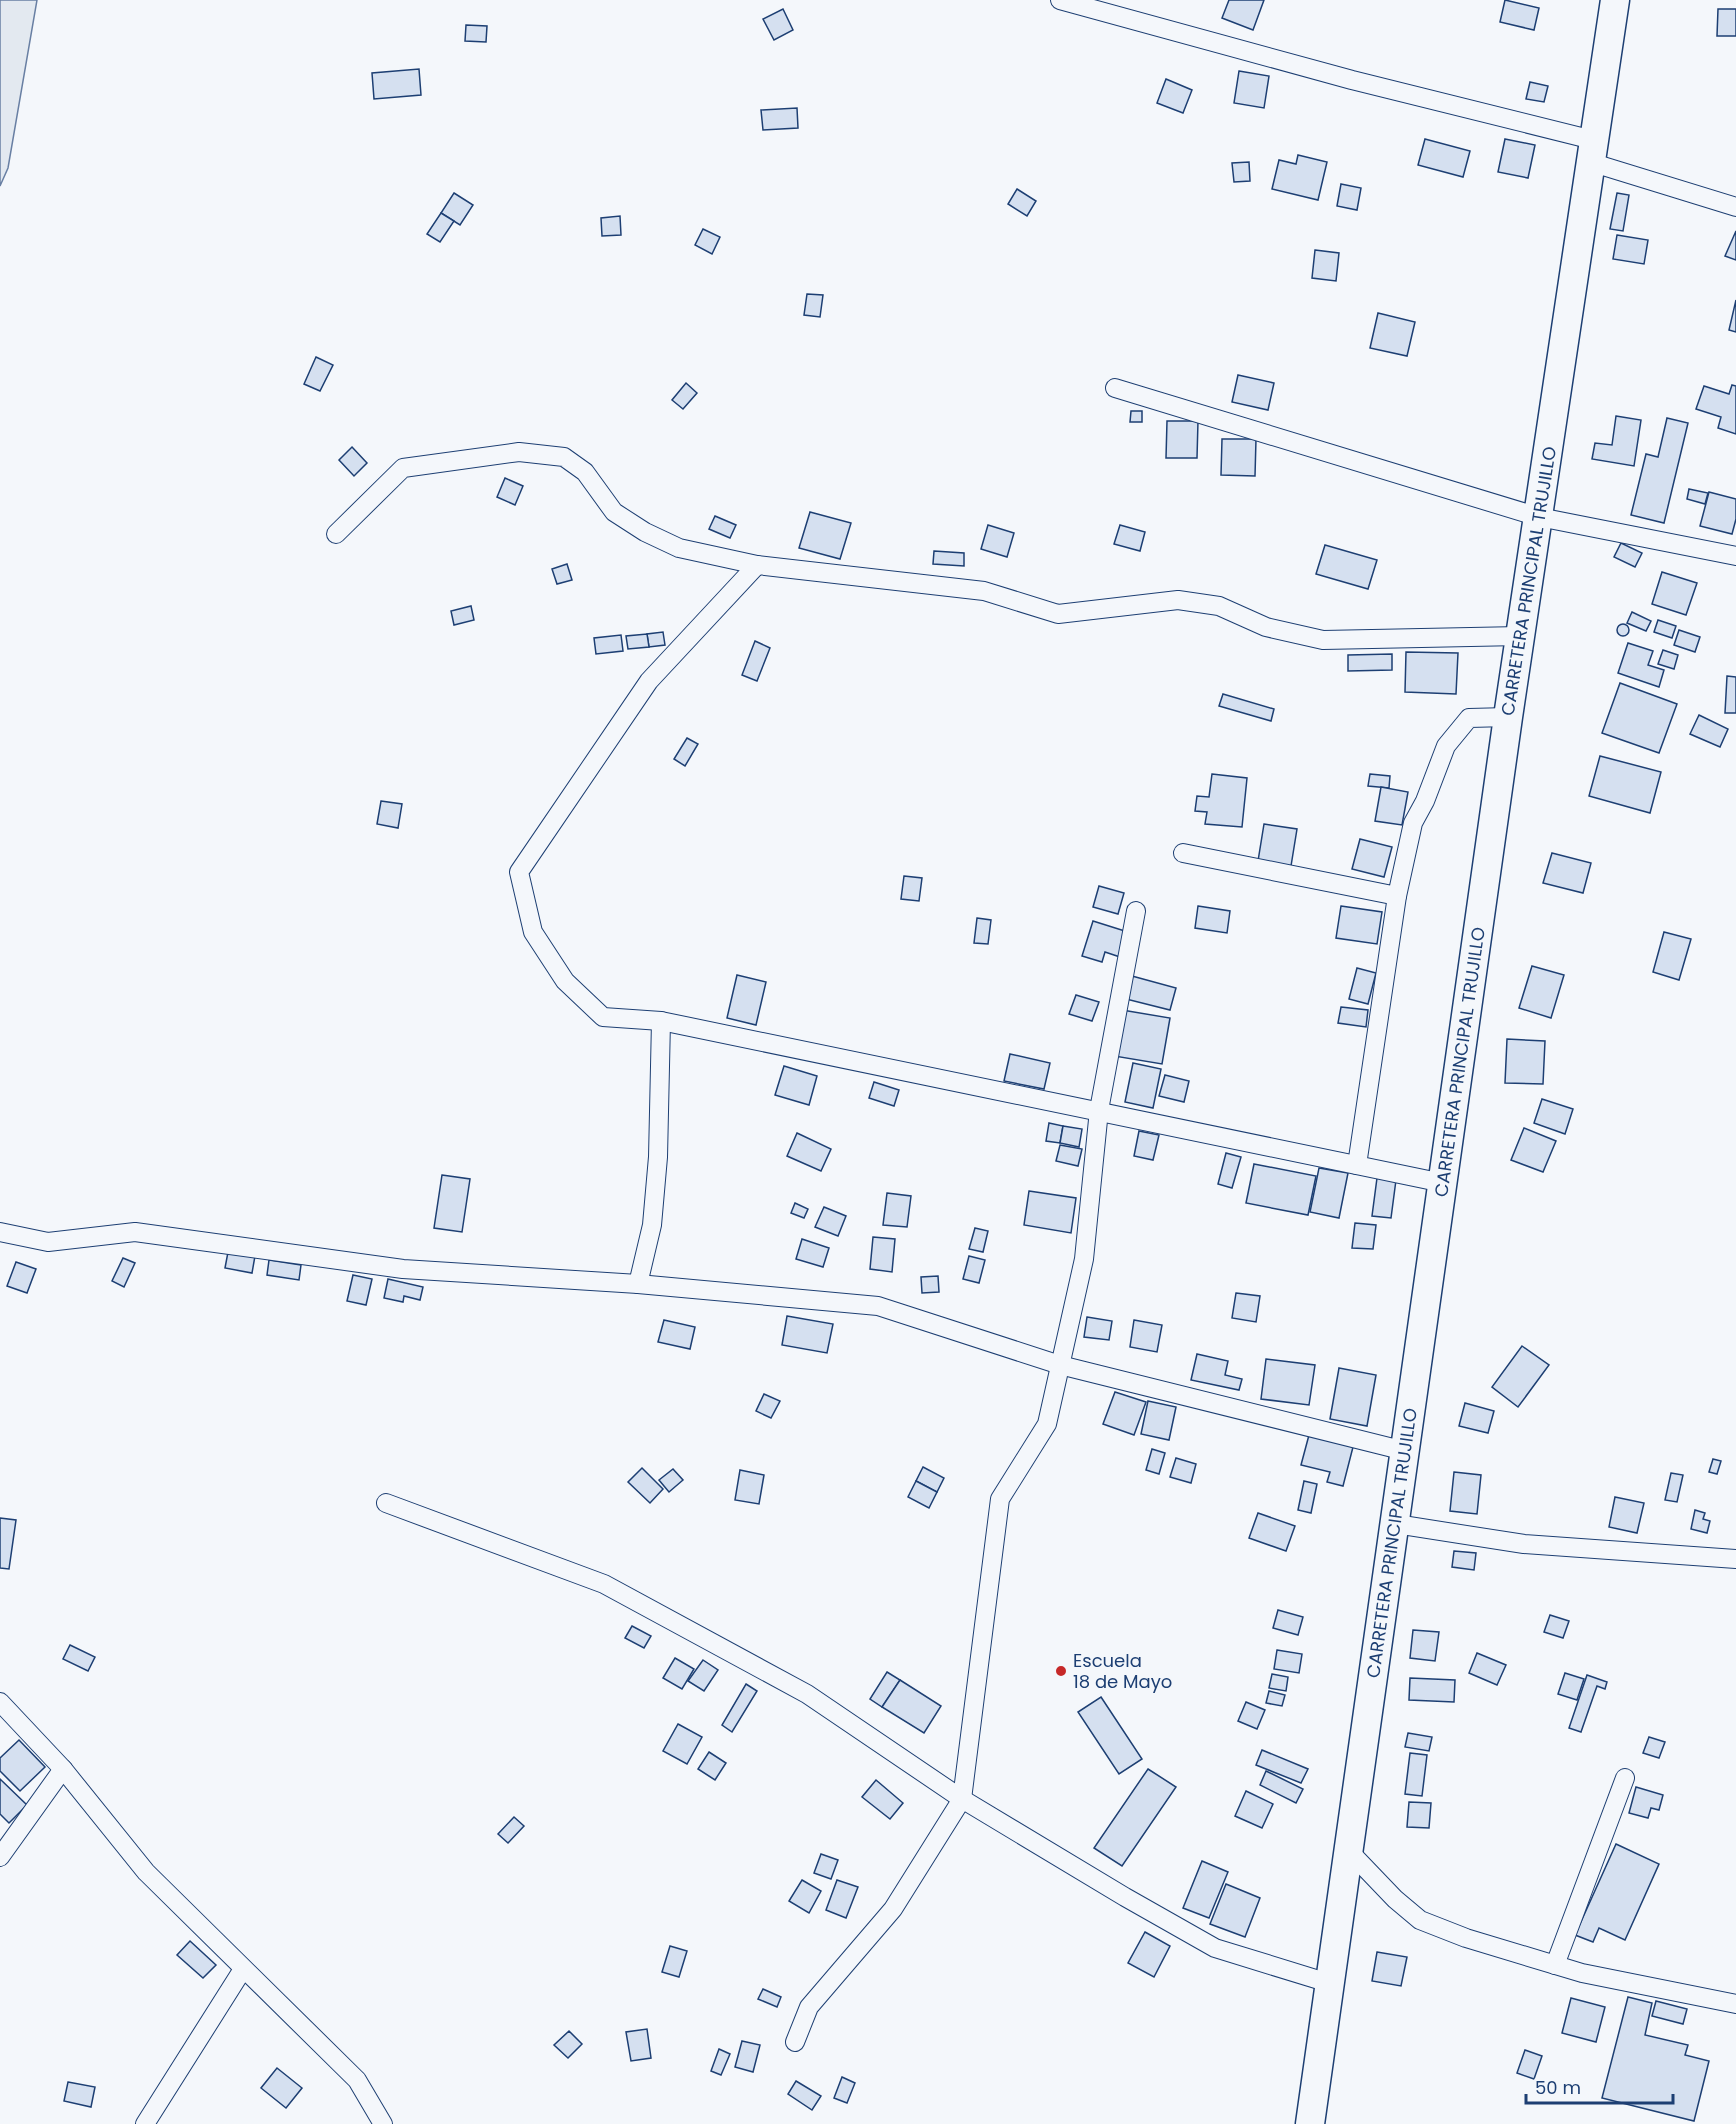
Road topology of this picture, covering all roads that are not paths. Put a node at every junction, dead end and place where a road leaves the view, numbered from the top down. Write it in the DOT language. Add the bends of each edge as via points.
graph roads {
  1 [pos="1060,0"];
  2 [pos="1615,0"];
  3 [pos="1591,151"];
  4 [pos="1736,207"];
  5 [pos="1115,387"];
  6 [pos="1539,517"];
  7 [pos="336,534"];
  8 [pos="1736,556"];
  9 [pos="757,565"];
  10 [pos="1520,636"];
  11 [pos="1508,717"];
  12 [pos="1183,853"];
  13 [pos="1397,896"];
  14 [pos="1136,911"];
  15 [pos="661,1021"];
  16 [pos="1099,1110"];
  17 [pos="1357,1165"];
  18 [pos="1443,1184"];
  19 [pos="0,1232"];
  20 [pos="638,1284"];
  21 [pos="1060,1365"];
  22 [pos="1405,1451"];
  23 [pos="386,1503"];
  24 [pos="1396,1524"];
  25 [pos="1736,1559"];
  26 [pos="0,1702"];
  27 [pos="63,1769"];
  28 [pos="1625,1778"];
  29 [pos="962,1799"];
  30 [pos="1349,1851"];
  31 [pos="0,1857"];
  32 [pos="1555,1965"];
  33 [pos="243,1969"];
  34 [pos="1332,1984"];
  35 [pos="1736,2004"];
  36 [pos="795,2042"];
  37 [pos="145,2124"];
  38 [pos="383,2124"];
  39 [pos="1310,2124"];
  1 -- 3 [label="street" via="1353,80"];
  2 -- 3 [label="main road, CARRETERA PRINCIPAL TRUJILLO"];
  3 -- 4 [label="street"];
  3 -- 6 [label="main road, CARRETERA PRINCIPAL TRUJILLO"];
  5 -- 6 [label="street"];
  6 -- 8 [label="street"];
  6 -- 10 [label="main road, CARRETERA PRINCIPAL TRUJILLO"];
  7 -- 9 [label="street" via="403,468 519,452 564,457 585,472 614,512 645,532 679,548"];
  9 -- 10 [label="street" via="984,591 1058,614 1178,600 1219,606 1266,627 1323,640"];
  9 -- 15 [label="street" via="649,681 519,872 533,932 565,981 603,1017"];
  10 -- 11 [label="main road, CARRETERA PRINCIPAL TRUJILLO"];
  11 -- 13 [label="street" via="1469,718 1446,746 1413,823"];
  11 -- 18 [label="main road, CARRETERA PRINCIPAL TRUJILLO"];
  12 -- 13 [label="street"];
  13 -- 17 [label="street"];
  14 -- 16 [label="street"];
  15 -- 16 [label="street"];
  15 -- 20 [label="street" via="658,1157 652,1225"];
  16 -- 17 [label="street"];
  16 -- 21 [label="street" via="1084,1259"];
  17 -- 18 [label="street"];
  18 -- 22 [label="main road, CARRETERA PRINCIPAL TRUJILLO"];
  19 -- 20 [label="street" via="48,1242 135,1232 403,1269"];
  20 -- 21 [label="street" via="878,1306"];
  21 -- 22 [label="street"];
  21 -- 29 [label="street" via="1047,1424 1000,1499"];
  22 -- 24 [label="main road, CARRETERA PRINCIPAL TRUJILLO"];
  23 -- 29 [label="street" via="604,1584 807,1694"];
  24 -- 25 [label="street" via="1524,1544"];
  24 -- 30 [label="main road, CARRETERA PRINCIPAL TRUJILLO"];
  26 -- 27 [label="street"];
  27 -- 31 [label="street"];
  27 -- 33 [label="street" via="146,1872"];
  28 -- 32 [label="street"];
  29 -- 34 [label="street" via="1215,1948"];
  29 -- 36 [label="street" via="893,1909 809,2007"];
  30 -- 32 [label="street" via="1420,1920"];
  30 -- 34 [label="main road, CARRETERA PRINCIPAL TRUJILLO"];
  32 -- 35 [label="street"];
  33 -- 37 [label="street"];
  33 -- 38 [label="street" via="357,2080"];
  34 -- 39 [label="main road, CARRETERA PRINCIPAL TRUJILLO"];
}
